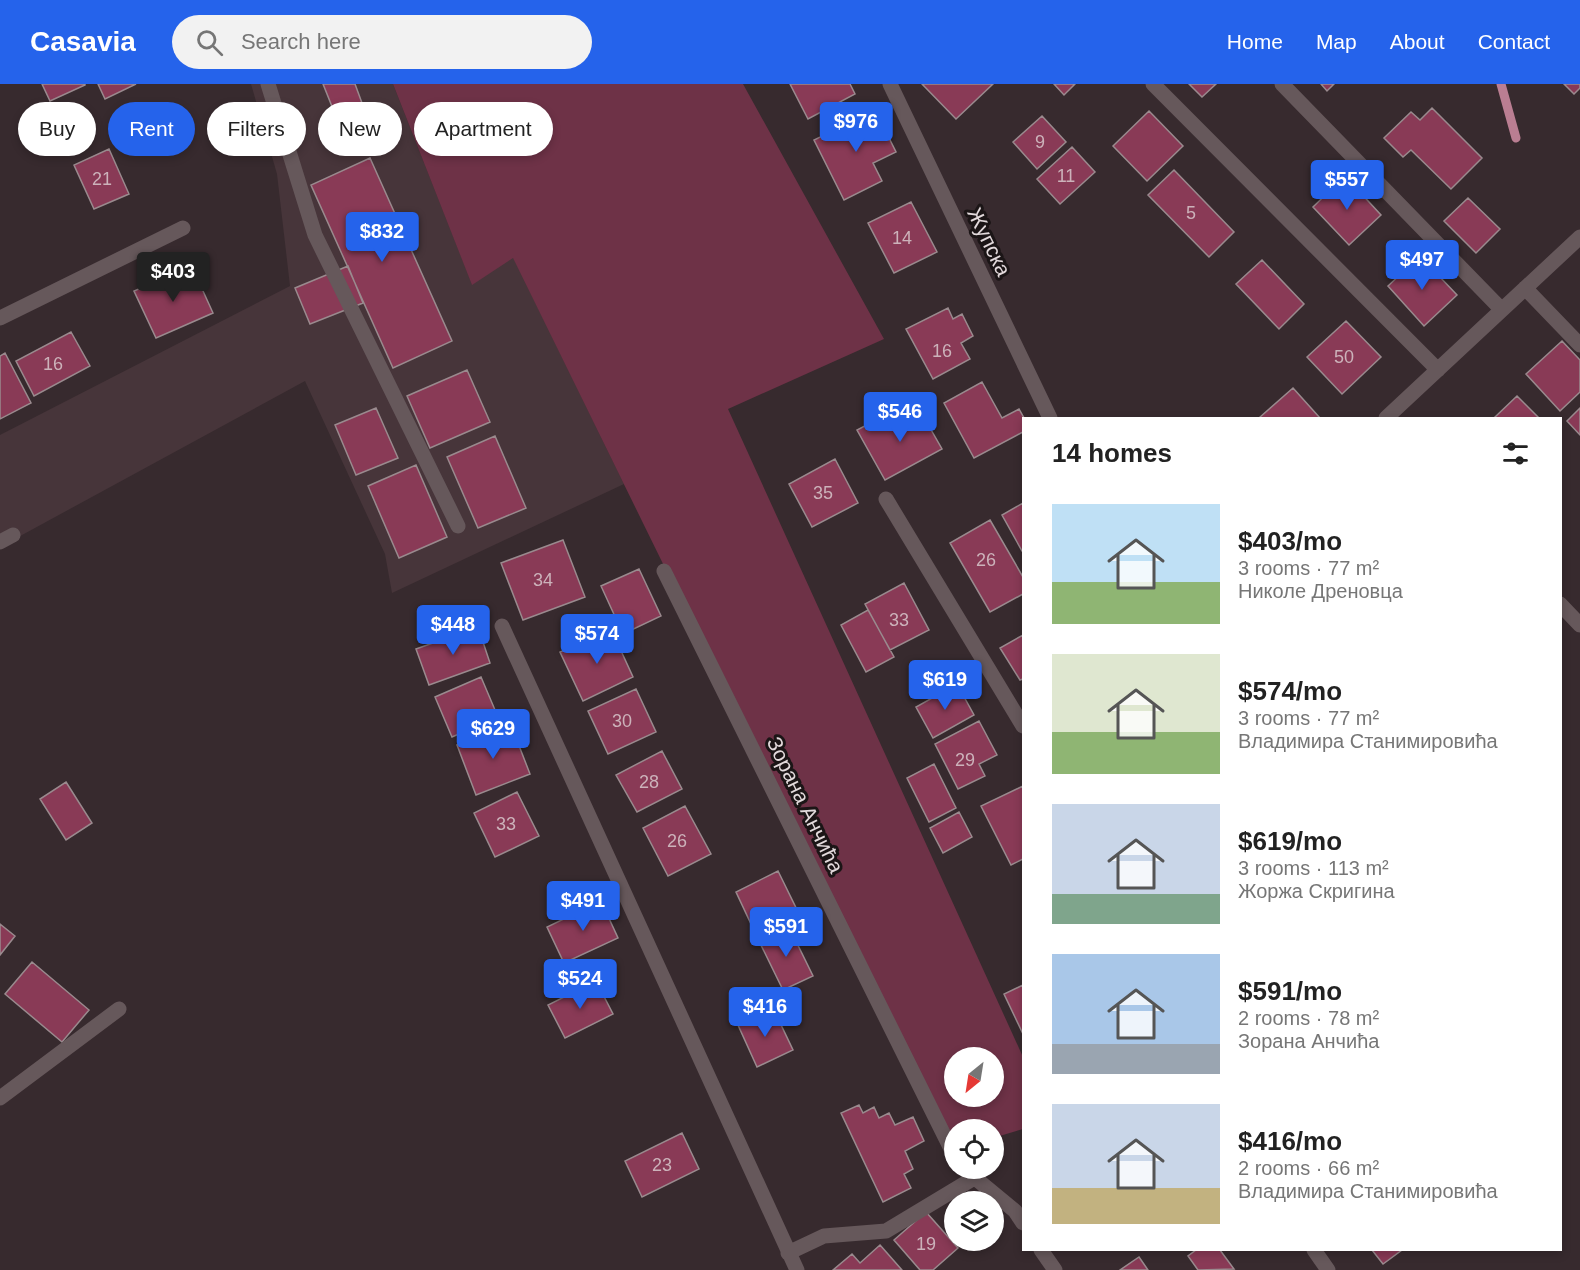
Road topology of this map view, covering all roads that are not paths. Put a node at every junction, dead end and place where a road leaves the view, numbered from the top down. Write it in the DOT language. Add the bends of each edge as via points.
graph roads {
  1 [pos="268,84"];
  2 [pos="890,84"];
  3 [pos="1153,84"];
  4 [pos="1282,84"];
  5 [pos="183,228"];
  6 [pos="1580,237"];
  7 [pos="1525,288"];
  8 [pos="1502,310"];
  9 [pos="0,318"];
  10 [pos="1580,345"];
  11 [pos="1438,370"];
  12 [pos="1050,417"];
  13 [pos="1387,417"];
  14 [pos="886,499"];
  15 [pos="459,526"];
  16 [pos="664,571"];
  17 [pos="1562,606"];
  18 [pos="1580,625"];
  19 [pos="502,626"];
  20 [pos="1022,724"];
  21 [pos="119,1010"];
  22 [pos="0,1098"];
  23 [pos="944,1135"];
  24 [pos="960,1179"];
  25 [pos="976,1179"];
  26 [pos="1022,1222"];
  27 [pos="1042,1251"];
  28 [pos="1315,1251"];
  29 [pos="788,1253"];
  30 [pos="797,1270"];
  31 [pos="1055,1270"];
  32 [pos="1328,1270"];
  1 -- 15 [label="street" via="315,235"];
  2 -- 12 [label="street, Жупска"];
  3 -- 11 [label="street"];
  4 -- 8 [label="street"];
  5 -- 9 [label="street"];
  6 -- 7 [label="street"];
  7 -- 8 [label="street"];
  7 -- 10 [label="street"];
  8 -- 11 [label="street"];
  11 -- 13 [label="street"];
  14 -- 20 [label="street"];
  16 -- 23 [label="street, Зорана Анчића"];
  17 -- 18 [label="street"];
  19 -- 29 [label="street"];
  21 -- 22 [label="street"];
  24 -- 29 [label="street" via="886,1231 824,1236"];
  25 -- 26 [label="street"];
  27 -- 31 [label="street"];
  28 -- 32 [label="street"];
  29 -- 30 [label="street"];
}
